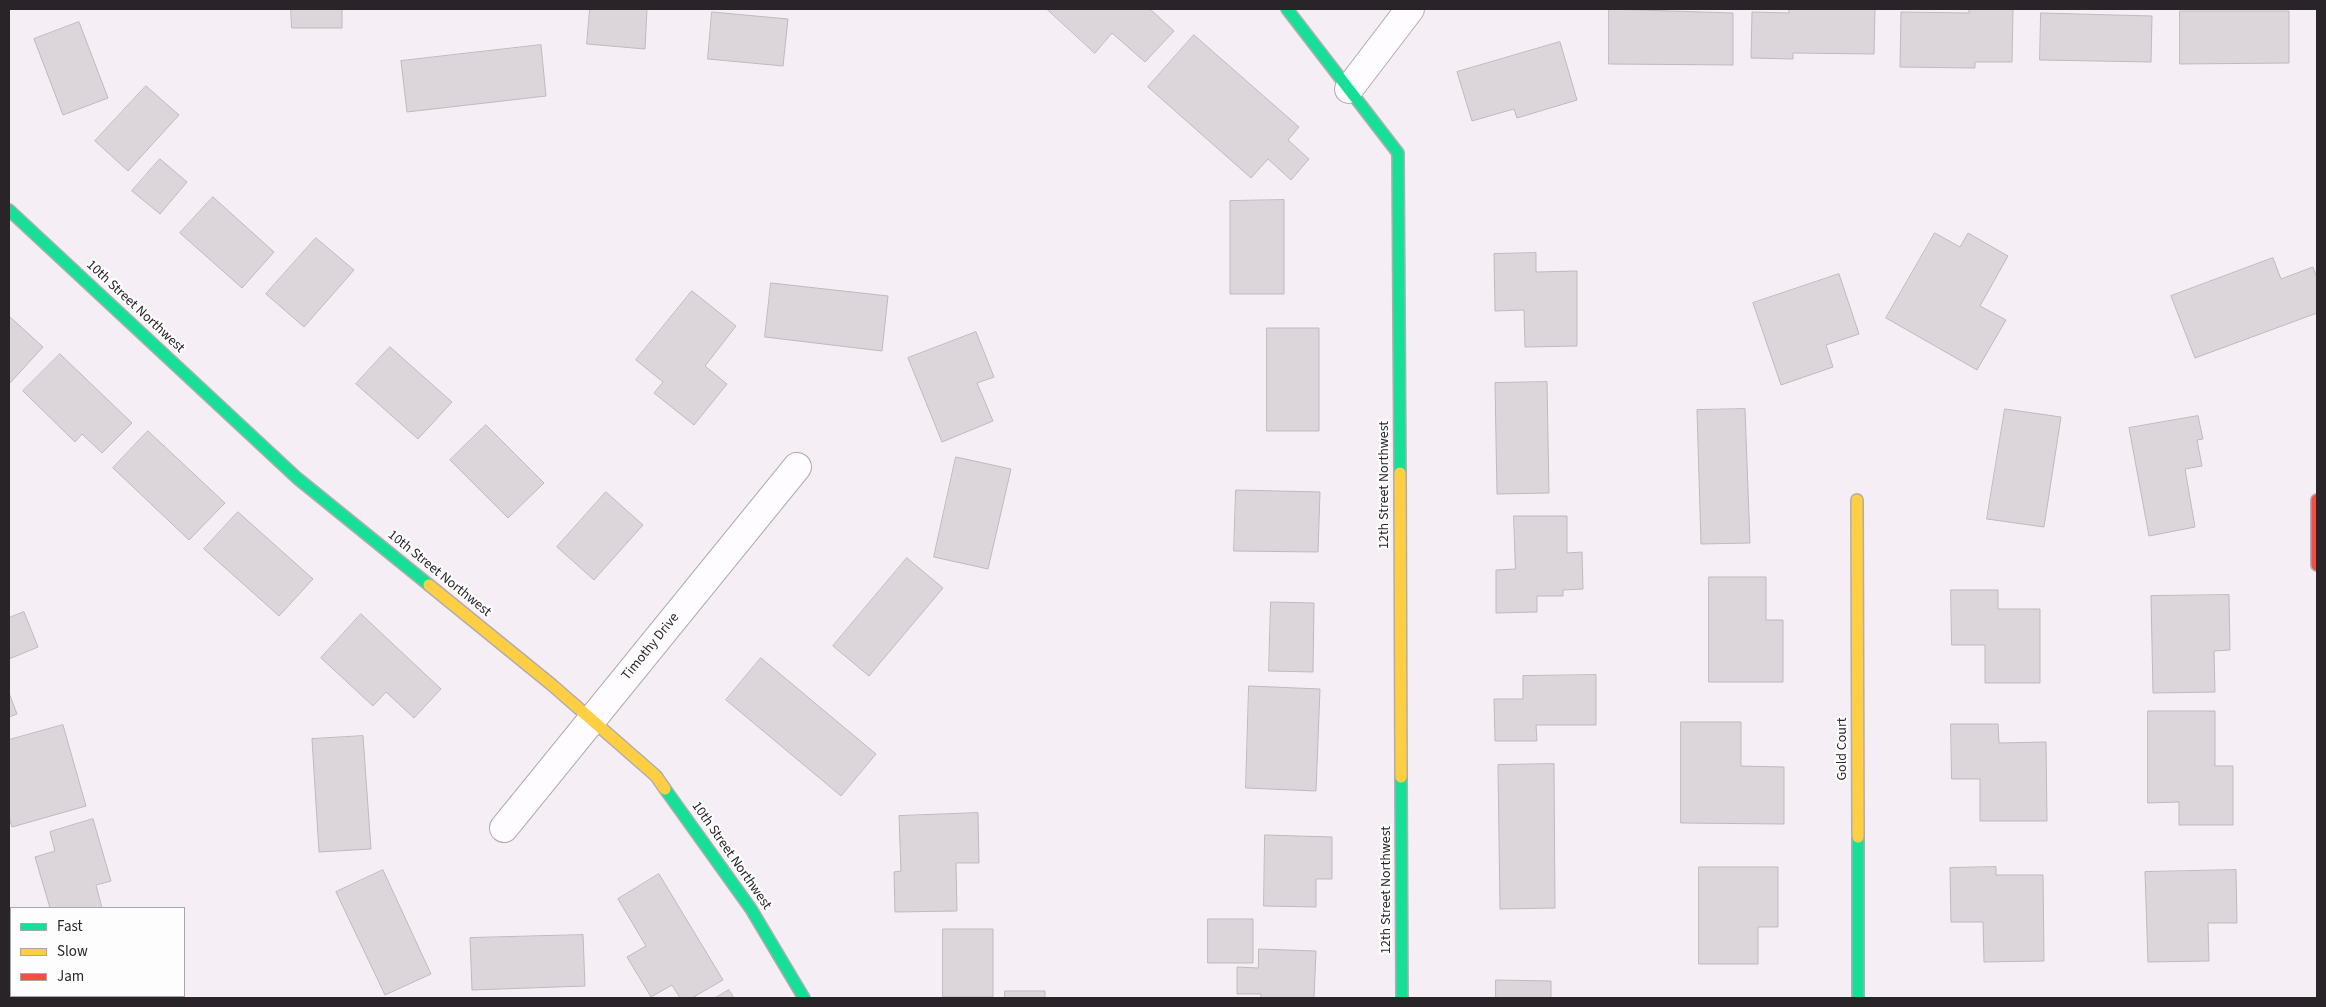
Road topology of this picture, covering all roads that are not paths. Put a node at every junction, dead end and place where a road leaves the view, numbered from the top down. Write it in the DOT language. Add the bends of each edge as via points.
graph roads {
  1 [pos="1287,9"];
  2 [pos="1410,9"];
  3 [pos="1349,89"];
  4 [pos="9,210"];
  5 [pos="797,467"];
  6 [pos="1857,500"];
  7 [pos="2317,500"];
  8 [pos="2317,565"];
  9 [pos="592,720"];
  10 [pos="504,828"];
  11 [pos="804,998"];
  12 [pos="1402,998"];
  13 [pos="1858,998"];
  1 -- 3 [label="street, 12th Street Northwest"];
  2 -- 3 [label="street"];
  3 -- 12 [label="street, 12th Street Northwest" via="1398,153"];
  4 -- 9 [label="street, 10th Street Northwest" via="297,478"];
  5 -- 9 [label="street, Timothy Drive"];
  6 -- 13 [label="street, Gold Court"];
  7 -- 8 [label="street"];
  9 -- 10 [label="street, Timothy Drive"];
  9 -- 11 [label="street, 10th Street Northwest" via="656,776 751,909"];
}
